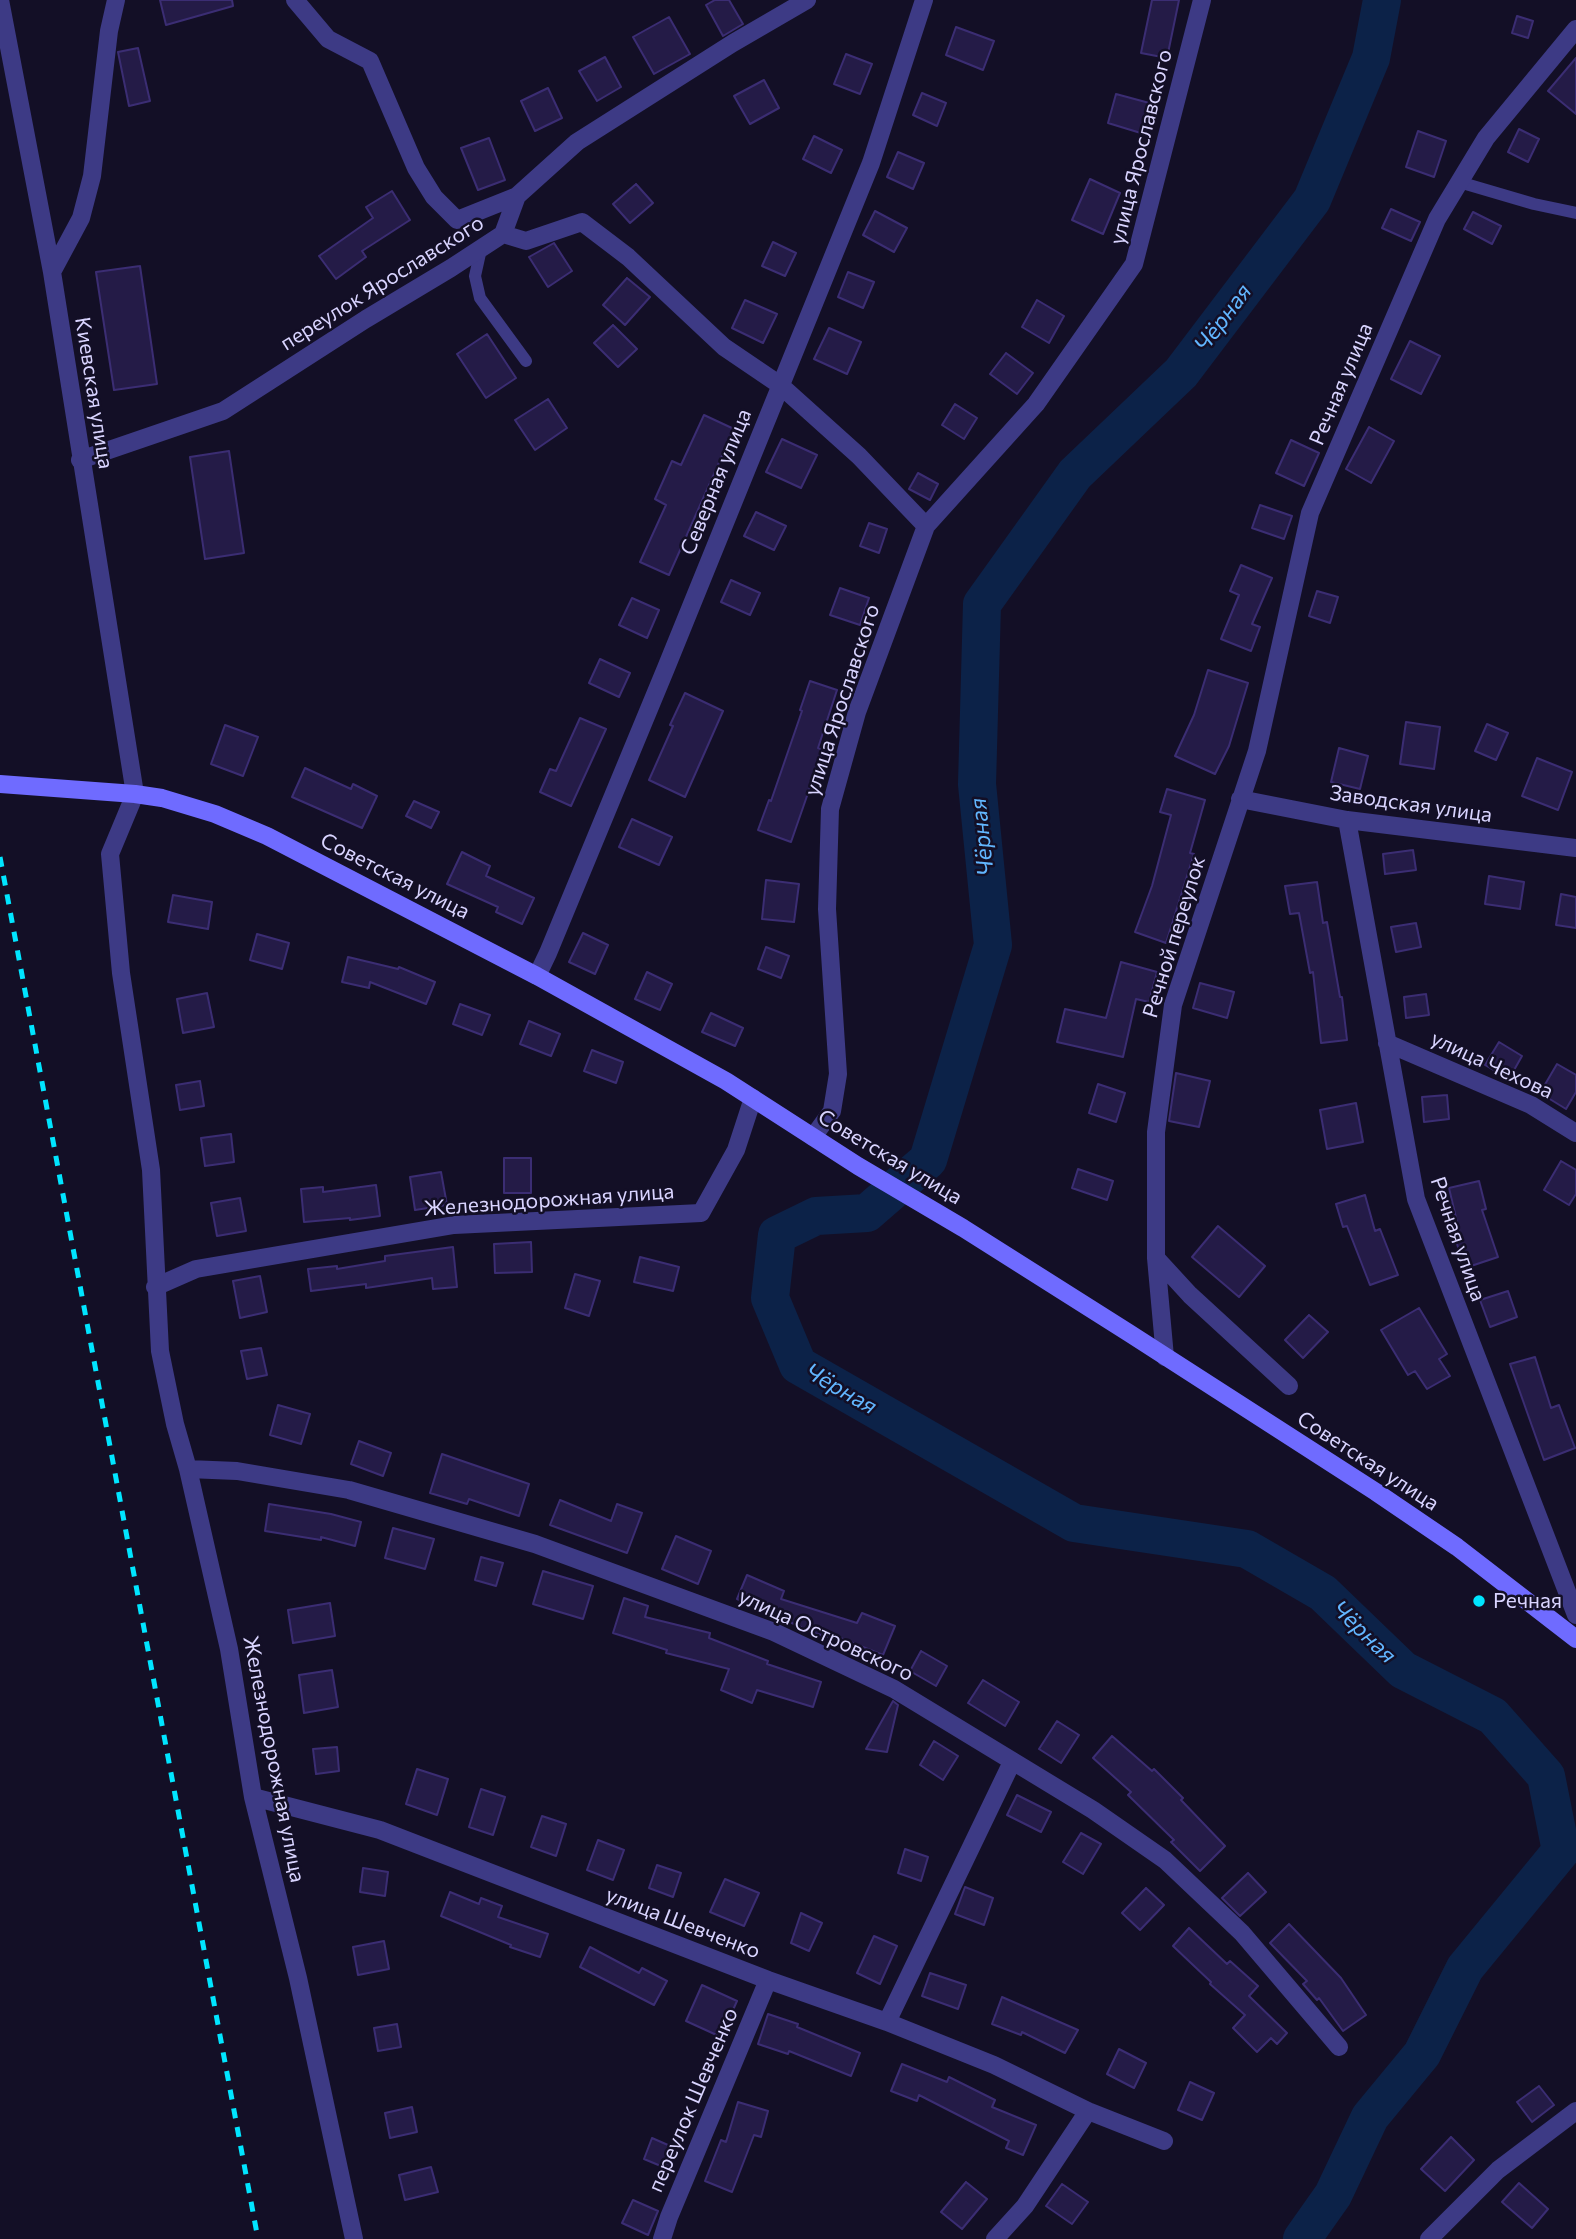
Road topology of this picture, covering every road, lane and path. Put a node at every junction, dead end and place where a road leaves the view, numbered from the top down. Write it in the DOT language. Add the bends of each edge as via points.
graph roads {
  1 [pos="1,0"];
  2 [pos="116,0"];
  3 [pos="295,0"];
  4 [pos="807,0"];
  5 [pos="924,0"];
  6 [pos="1202,0"];
  7 [pos="1576,29"];
  8 [pos="1459,182"];
  9 [pos="517,196"];
  10 [pos="1576,213"];
  11 [pos="503,234"];
  12 [pos="481,249"];
  13 [pos="52,272"];
  14 [pos="526,361"];
  15 [pos="780,386"];
  16 [pos="80,460"];
  17 [pos="926,526"];
  18 [pos="0,783"];
  19 [pos="135,794"];
  20 [pos="1240,799"];
  21 [pos="1347,820"];
  22 [pos="1575,845"];
  23 [pos="537,976"];
  24 [pos="1387,1043"];
  25 [pos="753,1098"];
  26 [pos="1576,1133"];
  27 [pos="813,1137"];
  28 [pos="1156,1258"];
  29 [pos="155,1287"];
  30 [pos="1165,1357"];
  31 [pos="1289,1385"];
  32 [pos="188,1469"];
  33 [pos="1576,1615"];
  34 [pos="1576,1639"];
  35 [pos="1013,1762"];
  36 [pos="254,1797"];
  37 [pos="768,1980"];
  38 [pos="887,2022"];
  39 [pos="1339,2046"];
  40 [pos="1576,2110"];
  41 [pos="1088,2111"];
  42 [pos="1164,2141"];
  43 [pos="354,2239"];
  44 [pos="662,2239"];
  45 [pos="995,2239"];
  46 [pos="1429,2239"];
  1 -- 13 [label="street, Киевская улица"];
  2 -- 13 [label="street" via="92,176 81,219"];
  3 -- 9 [label="street" via="328,39 370,61 416,168 434,197 457,220"];
  4 -- 9 [label="street, переулок Ярославского" via="577,142"];
  5 -- 15 [label="street, Северная улица" via="872,163"];
  6 -- 17 [label="street, улица Ярославского" via="1134,264 1036,404"];
  7 -- 8 [label="street, Речная улица" via="1486,138"];
  8 -- 10 [label="lane"];
  8 -- 20 [label="street, Речная улица" via="1437,219 1310,513 1257,751"];
  9 -- 11 [label="street, переулок Ярославского"];
  11 -- 12 [label="street, переулок Ярославского"];
  11 -- 15 [label="street" via="526,241 582,222 628,257 724,347"];
  12 -- 14 [label="lane" via="475,276 480,298"];
  12 -- 16 [label="street, переулок Ярославского" via="223,411"];
  13 -- 16 [label="street, Киевская улица"];
  15 -- 17 [label="street" via="859,456"];
  15 -- 23 [label="street, Северная улица"];
  16 -- 19 [label="street, Киевская улица"];
  17 -- 27 [label="street, улица Ярославского" via="857,712 830,809 827,909 838,1074 832,1111"];
  18 -- 19 [label="main road, Советская улица"];
  19 -- 23 [label="main road, Советская улица" via="215,814 267,836"];
  19 -- 29 [label="street, Железнодорожная улица" via="110,854 121,973 151,1171"];
  20 -- 21 [label="street, Заводская улица"];
  20 -- 28 [label="street, Речной переулок" via="1173,1005 1156,1132"];
  21 -- 22 [label="street, Заводская улица"];
  21 -- 24 [label="street, Речная улица"];
  23 -- 25 [label="main road, Советская улица"];
  24 -- 26 [label="street, улица Чехова" via="1531,1105"];
  24 -- 33 [label="street, Речная улица" via="1416,1199"];
  25 -- 27 [label="main road, Советская улица"];
  25 -- 29 [label="street, Железнодорожная улица" via="736,1150 701,1213 454,1225 196,1269"];
  27 -- 30 [label="main road, Советская улица"];
  28 -- 30 [label="street, Речной переулок"];
  28 -- 31 [label="street"];
  29 -- 32 [label="street, Железнодорожная улица" via="160,1351"];
  30 -- 34 [label="main road, Советская улица" via="1457,1546"];
  32 -- 35 [label="street, улица Островского" via="237,1471 349,1490 535,1544 774,1632 894,1689"];
  32 -- 36 [label="street, Железнодорожная улица" via="229,1649"];
  35 -- 38 [label="street"];
  35 -- 39 [label="street, улица Островского" via="1165,1860 1242,1933"];
  36 -- 37 [label="street, улица Шевченко" via="380,1830"];
  36 -- 43 [label="street, Железнодорожная улица"];
  37 -- 38 [label="street, улица Шевченко"];
  37 -- 44 [label="street, переулок Шевченко"];
  38 -- 41 [label="street, улица Шевченко" via="994,2065"];
  40 -- 46 [label="street" via="1498,2170"];
  41 -- 42 [label="street, улица Шевченко"];
  41 -- 45 [label="street" via="1025,2206"];
}
